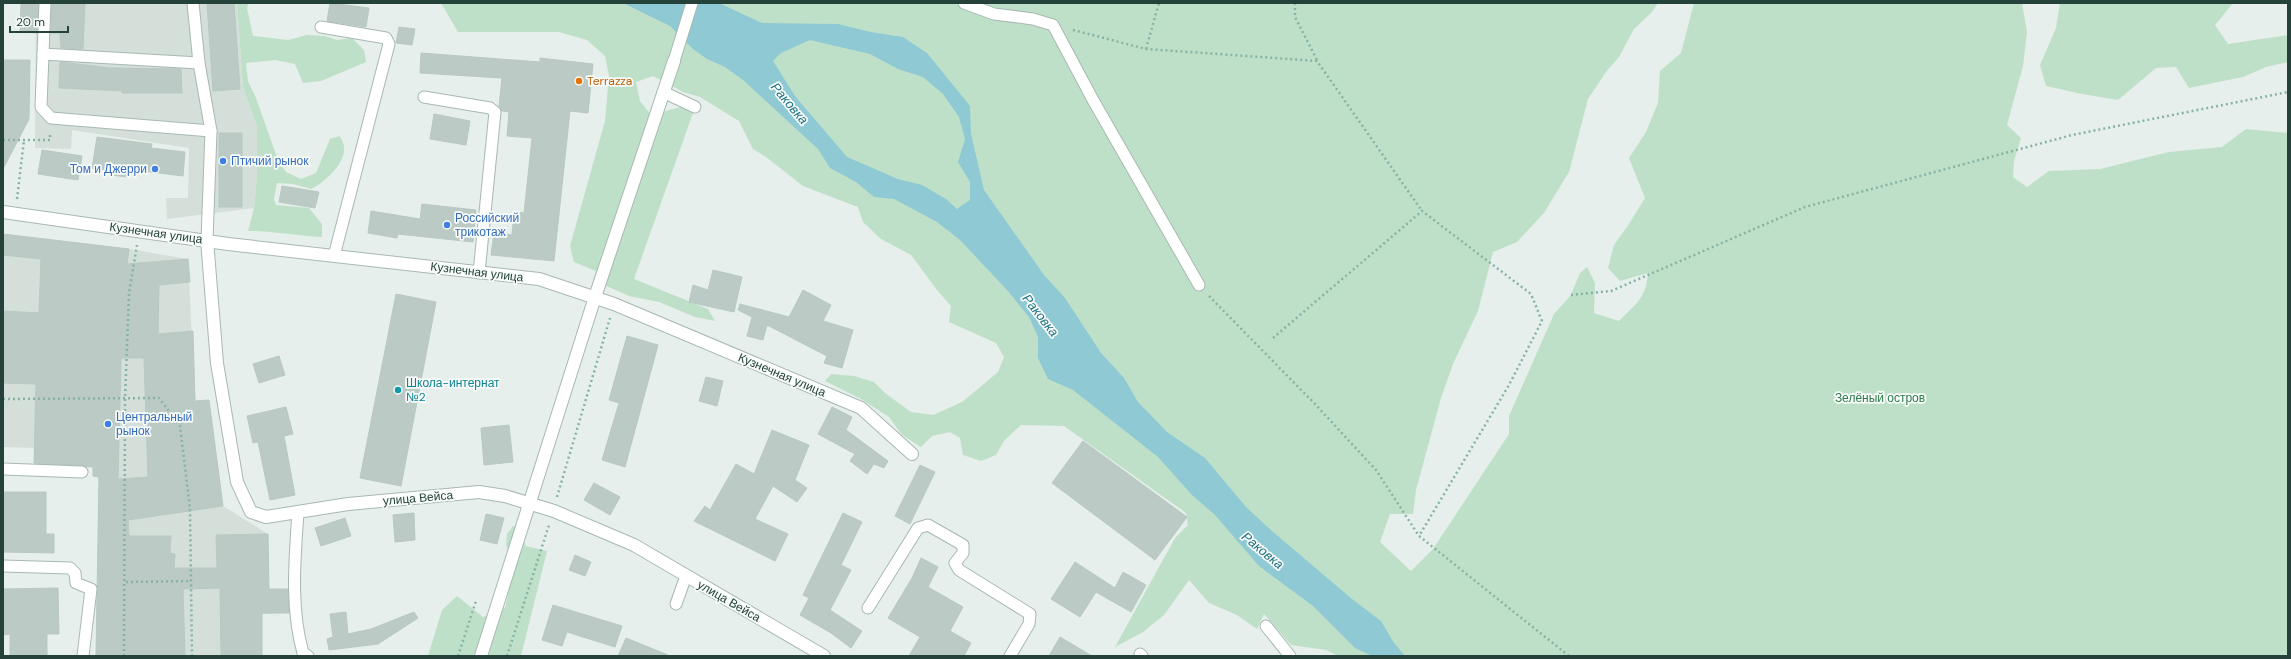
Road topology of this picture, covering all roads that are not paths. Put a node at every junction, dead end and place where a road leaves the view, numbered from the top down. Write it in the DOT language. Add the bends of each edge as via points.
graph roads {
  1 [pos="45,3"];
  2 [pos="193,3"];
  3 [pos="692,3"];
  4 [pos="964,3"];
  5 [pos="321,27"];
  6 [pos="43,54"];
  7 [pos="674,61"];
  8 [pos="199,64"];
  9 [pos="663,92"];
  10 [pos="424,97"];
  11 [pos="695,107"];
  12 [pos="211,131"];
  13 [pos="3,212"];
  14 [pos="207,240"];
  15 [pos="334,256"];
  16 [pos="479,273"];
  17 [pos="1199,285"];
  18 [pos="595,297"];
  19 [pos="912,454"];
  20 [pos="3,469"];
  21 [pos="82,472"];
  22 [pos="531,504"];
  23 [pos="298,512"];
  24 [pos="3,566"];
  25 [pos="686,576"];
  26 [pos="676,604"];
  27 [pos="868,608"];
  28 [pos="1266,626"];
  29 [pos="84,656"];
  30 [pos="308,656"];
  31 [pos="481,656"];
  32 [pos="824,656"];
  33 [pos="1010,656"];
  34 [pos="1290,656"];
  1 -- 6 [label="lane"];
  2 -- 8 [label="lane"];
  3 -- 7 [label="lane"];
  4 -- 17 [label="lane" via="994,14 1033,19 1053,25"];
  5 -- 15 [label="lane" via="386,38 389,44"];
  6 -- 8 [label="lane"];
  6 -- 12 [label="lane" via="41,107 50,118"];
  7 -- 9 [label="street"];
  8 -- 12 [label="lane"];
  9 -- 11 [label="lane"];
  9 -- 18 [label="street"];
  10 -- 16 [label="lane" via="490,108 495,112"];
  12 -- 14 [label="lane"];
  13 -- 14 [label="street, Кузнечная улица"];
  14 -- 15 [label="street, Кузнечная улица"];
  14 -- 23 [label="street, улица Вейса" via="217,363 236,482 251,512 266,517"];
  15 -- 16 [label="street, Кузнечная улица"];
  16 -- 18 [label="street, Кузнечная улица" via="539,279"];
  18 -- 19 [label="street, Кузнечная улица" via="861,408"];
  18 -- 22 [label="street"];
  20 -- 21 [label="lane"];
  22 -- 23 [label="street, улица Вейса" via="479,492 348,504"];
  22 -- 25 [label="street, улица Вейса" via="554,511 634,545"];
  22 -- 31 [label="street"];
  23 -- 30 [label="lane" via="296,613 303,652"];
  24 -- 29 [label="lane" via="70,568 75,572 76,583 91,589"];
  25 -- 26 [label="lane"];
  25 -- 32 [label="street, улица Вейса"];
  27 -- 33 [label="lane" via="918,528 928,525 963,544 963,553 955,563 959,570 1030,614 1029,624"];
  28 -- 34 [label="lane"];
}
